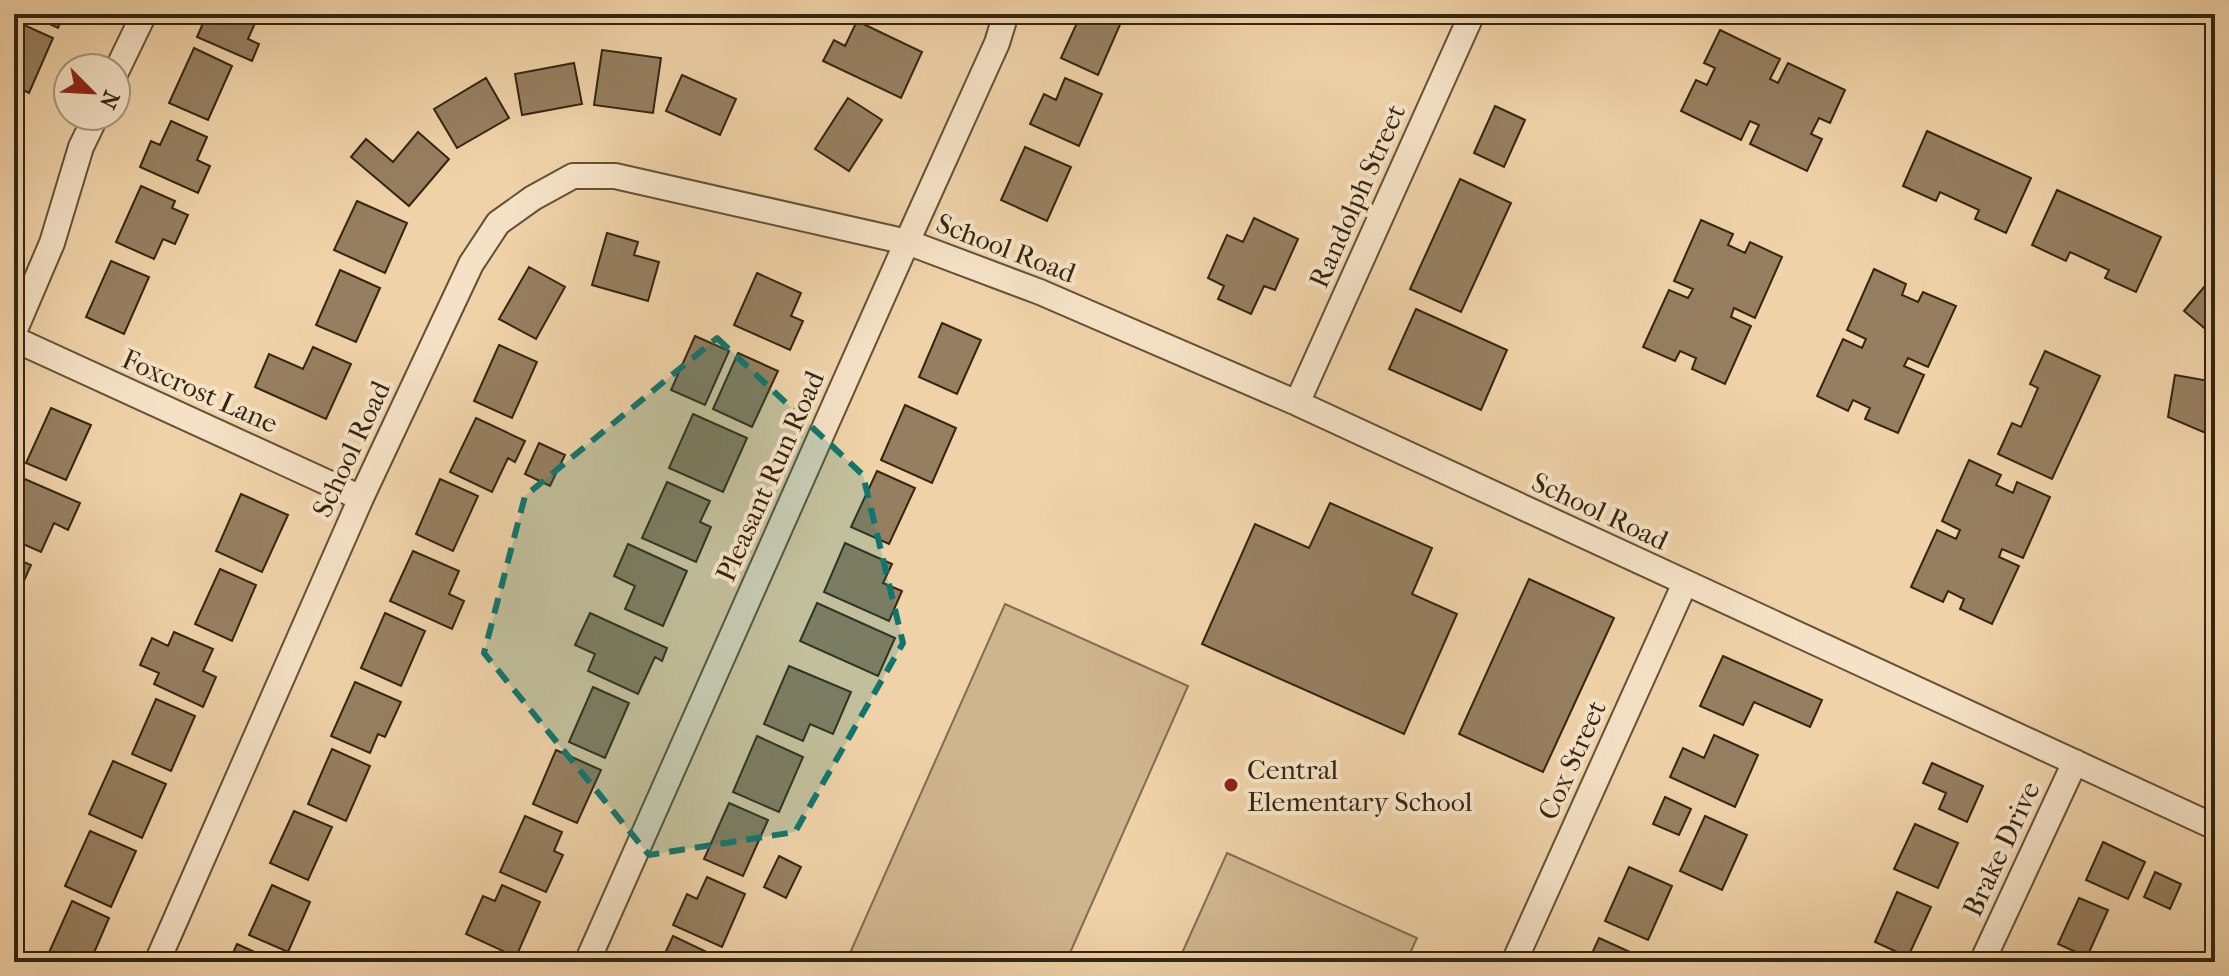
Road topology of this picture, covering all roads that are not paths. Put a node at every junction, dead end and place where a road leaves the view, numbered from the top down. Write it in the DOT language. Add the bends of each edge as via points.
graph roads {
  1 [pos="144,14"];
  2 [pos="1006,14"];
  3 [pos="1472,14"];
  4 [pos="126,52"];
  5 [pos="88,132"];
  6 [pos="907,242"];
  7 [pos="14,332"];
  8 [pos="14,339"];
  9 [pos="1297,403"];
  10 [pos="361,498"];
  11 [pos="1685,583"];
  12 [pos="2075,762"];
  13 [pos="2215,827"];
  14 [pos="157,962"];
  15 [pos="587,962"];
  16 [pos="1514,962"];
  17 [pos="1982,962"];
  1 -- 4 [label="street"];
  2 -- 6 [label="street, Pleasant Run Road"];
  3 -- 9 [label="street, Randolph Street"];
  5 -- 7 [label="street" via="52,243"];
  6 -- 9 [label="street, School Road" via="1040,292"];
  6 -- 10 [label="street, School Road" via="615,176 573,176 498,223 471,264"];
  6 -- 15 [label="street, Pleasant Run Road"];
  8 -- 10 [label="street, Foxcrost Lane"];
  9 -- 11 [label="street, School Road"];
  10 -- 14 [label="street, School Road"];
  11 -- 12 [label="street, School Road"];
  11 -- 16 [label="street, Cox Street"];
  12 -- 13 [label="street, School Road"];
  12 -- 17 [label="street, Brake Drive"];
}
